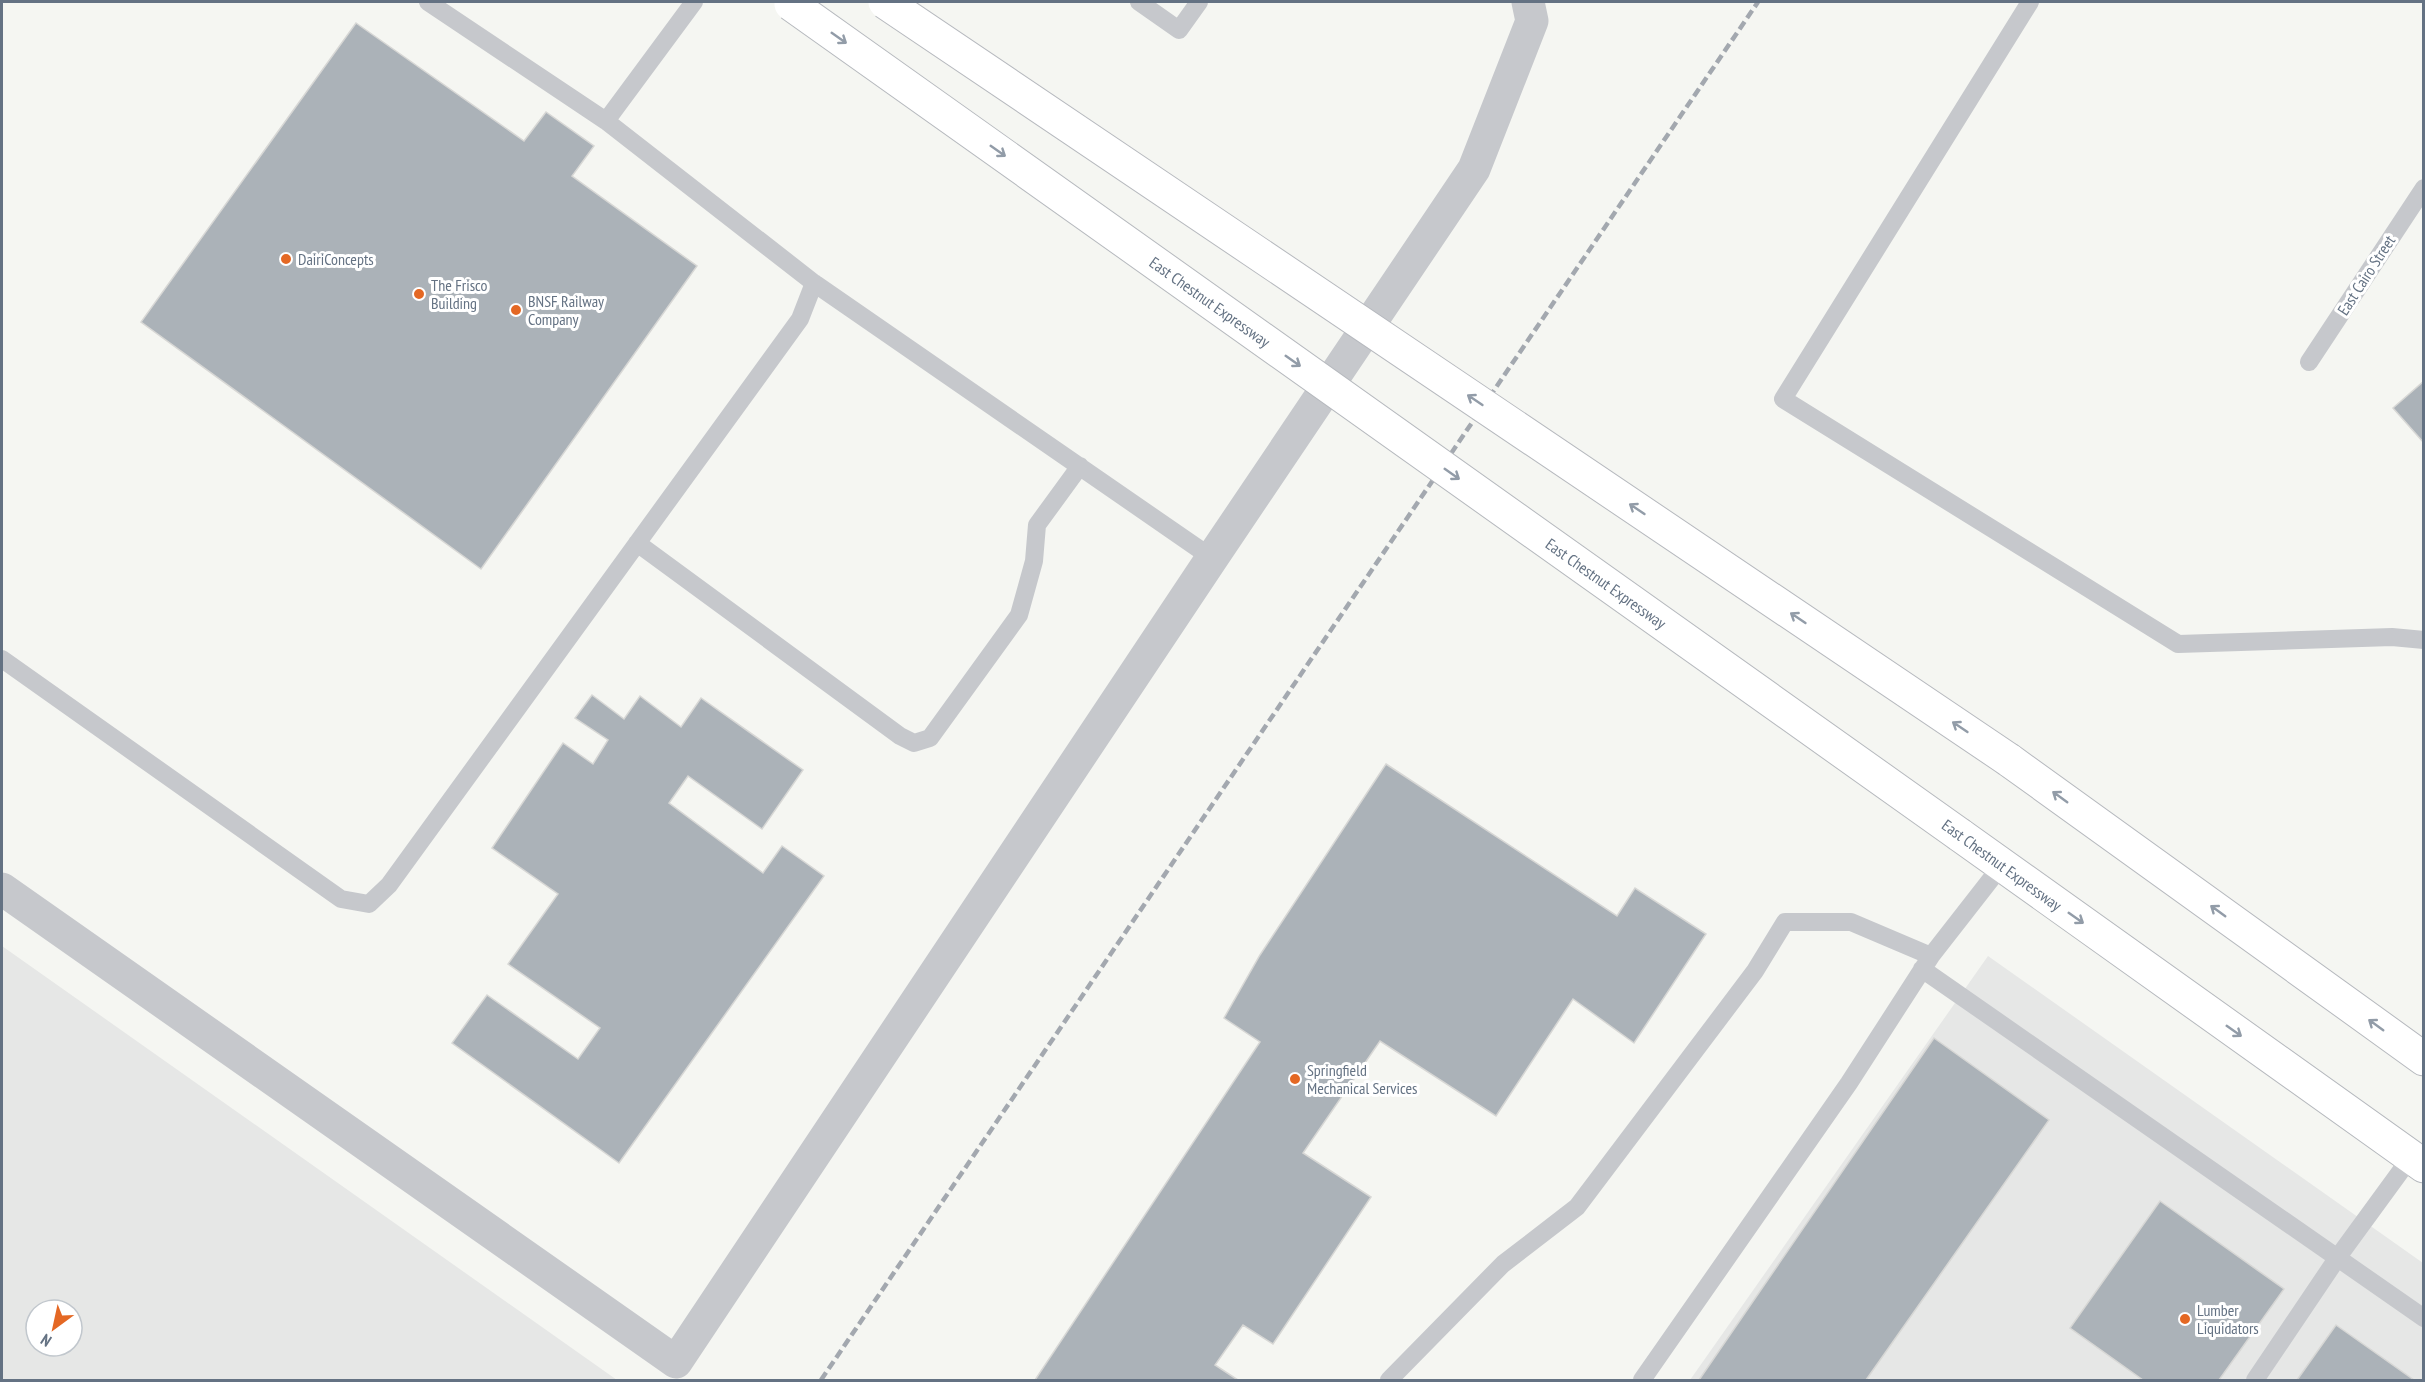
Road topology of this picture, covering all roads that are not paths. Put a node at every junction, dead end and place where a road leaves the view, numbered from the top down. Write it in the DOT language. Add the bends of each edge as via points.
graph roads {
  1 [pos="428,2"];
  2 [pos="694,2"];
  3 [pos="885,2"];
  4 [pos="1139,2"];
  5 [pos="1199,2"];
  6 [pos="1528,2"];
  7 [pos="2030,2"];
  8 [pos="789,3"];
  9 [pos="606,121"];
  10 [pos="2424,188"];
  11 [pos="814,283"];
  12 [pos="2309,362"];
  13 [pos="1080,466"];
  14 [pos="637,543"];
  15 [pos="1212,558"];
  16 [pos="2424,640"];
  17 [pos="2,659"];
  18 [pos="2002,865"];
  19 [pos="2,889"];
  20 [pos="1927,962"];
  21 [pos="2424,1059"];
  22 [pos="2417,1161"];
  23 [pos="2338,1257"];
  24 [pos="2424,1318"];
  25 [pos="1389,1380"];
  26 [pos="1642,1380"];
  27 [pos="2254,1380"];
  1 -- 9 [label="lane"];
  2 -- 9 [label="lane"];
  21 -- 3 [label="main road, one-way, bridge" via="2009,760"];
  4 -- 5 [label="lane" via="1179,30"];
  6 -- 15 [label="street" via="1532,21 1474,169"];
  7 -- 16 [label="lane" via="1783,399 2178,644 2392,637"];
  8 -- 18 [label="main road, East Chestnut Expressway, one-way, bridge"];
  9 -- 11 [label="lane"];
  10 -- 12 [label="lane, East Cairo Street"];
  11 -- 13 [label="lane"];
  11 -- 14 [label="lane" via="800,319"];
  13 -- 14 [label="lane" via="1037,525 1034,561 1019,615 930,738 914,743"];
  13 -- 15 [label="lane"];
  14 -- 17 [label="lane" via="389,885 369,904 341,899"];
  15 -- 19 [label="street" via="676,1362"];
  18 -- 20 [label="lane"];
  18 -- 22 [label="main road, East Chestnut Expressway, one-way"];
  20 -- 23 [label="lane"];
  20 -- 25 [label="lane" via="1851,922 1785,922 1755,971 1577,1207 1503,1264"];
  20 -- 26 [label="lane" via="1849,1083"];
  22 -- 23 [label="lane"];
  23 -- 24 [label="lane"];
  23 -- 27 [label="lane"];
}
